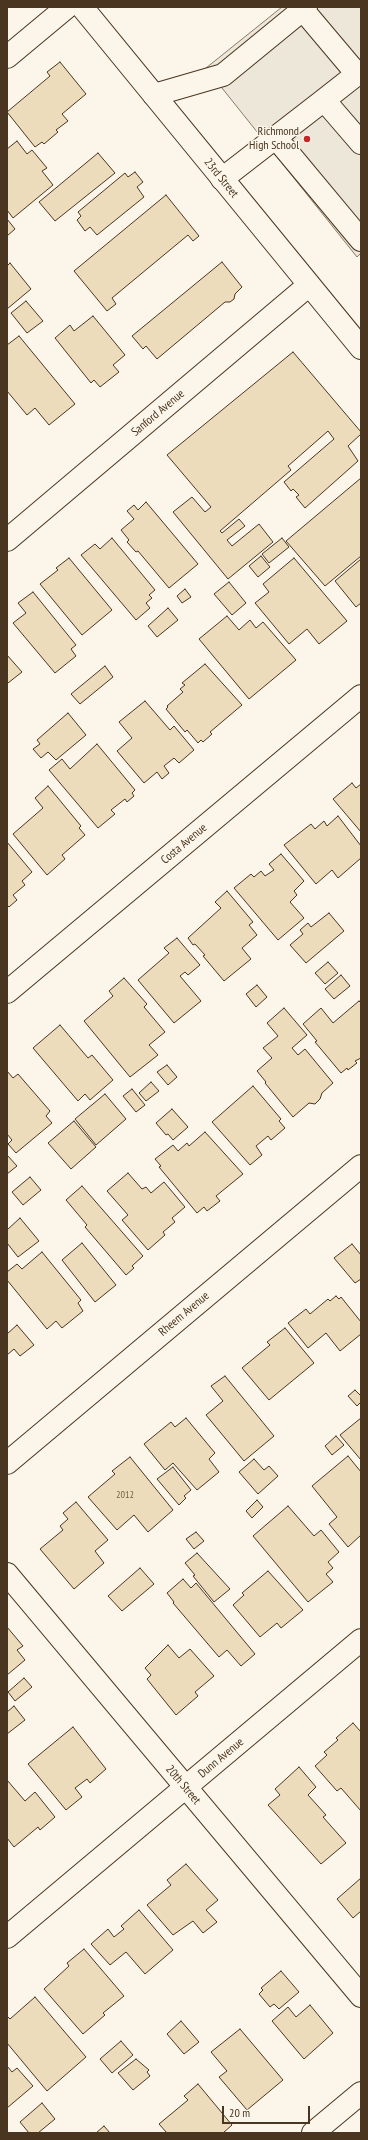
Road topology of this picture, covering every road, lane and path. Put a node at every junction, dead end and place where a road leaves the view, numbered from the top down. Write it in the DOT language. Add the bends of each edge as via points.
graph roads {
  1 [pos="67,7"];
  2 [pos="82,7"];
  3 [pos="305,8"];
  4 [pos="7,57"];
  5 [pos="359,72"];
  6 [pos="154,95"];
  7 [pos="324,100"];
  8 [pos="276,138"];
  9 [pos="361,143"];
  10 [pos="222,179"];
  11 [pos="361,240"];
  12 [pos="309,285"];
  13 [pos="361,348"];
  14 [pos="7,540"];
  15 [pos="361,696"];
  16 [pos="7,992"];
  17 [pos="361,1166"];
  18 [pos="7,1463"];
  19 [pos="7,1574"];
  20 [pos="361,1640"];
  21 [pos="185,1788"];
  22 [pos="7,1937"];
  23 [pos="361,1996"];
  24 [pos="361,2093"];
  25 [pos="313,2133"];
  1 -- 4 [label="street"];
  2 -- 6 [label="street, 23rd Street"];
  3 -- 5 [label="street"];
  3 -- 6 [label="street" via="223,75"];
  5 -- 7 [label="street"];
  6 -- 10 [label="street, 23rd Street"];
  7 -- 8 [label="street"];
  7 -- 9 [label="street"];
  8 -- 10 [label="street"];
  8 -- 11 [label="street"];
  10 -- 12 [label="street, 23rd Street"];
  12 -- 13 [label="street, 23rd Street"];
  12 -- 14 [label="street, Sanford Avenue"];
  15 -- 16 [label="street, Costa Avenue"];
  17 -- 18 [label="street, Rheem Avenue"];
  19 -- 21 [label="street, 20th Street"];
  20 -- 21 [label="street, Dunn Avenue"];
  21 -- 22 [label="street, Dunn Avenue"];
  21 -- 23 [label="street, 20th Street"];
  24 -- 25 [label="street"];
}
